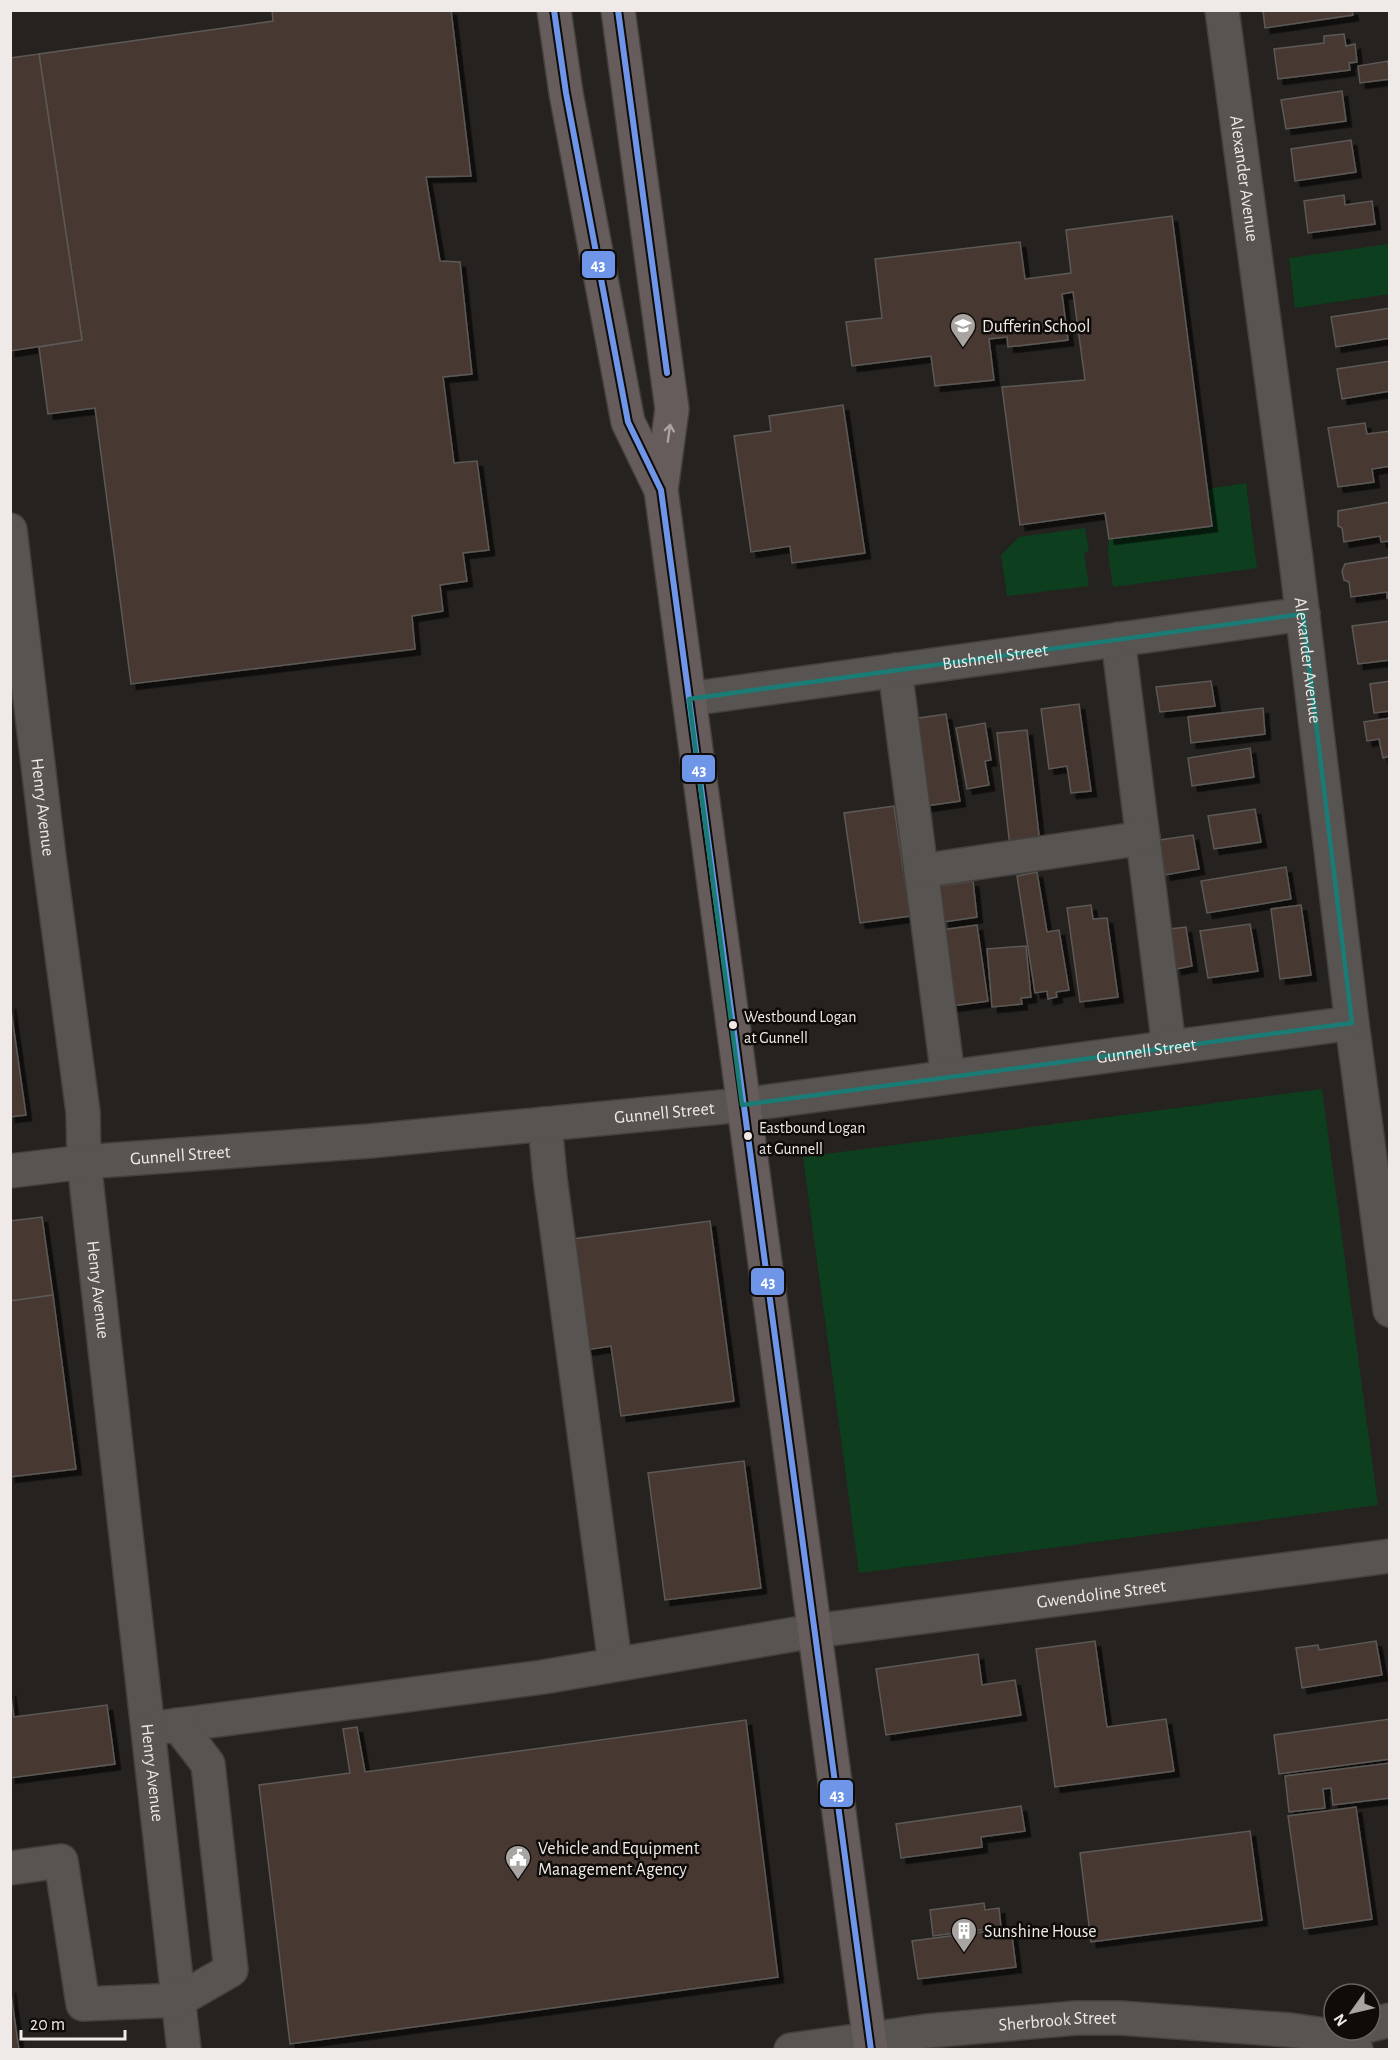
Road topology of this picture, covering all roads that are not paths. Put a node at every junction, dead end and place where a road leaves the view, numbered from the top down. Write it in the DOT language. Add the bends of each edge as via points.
graph roads {
  1 [pos="554,10"];
  2 [pos="618,10"];
  3 [pos="1222,10"];
  4 [pos="661,490"];
  5 [pos="10,530"];
  6 [pos="1303,614"];
  7 [pos="15,615"];
  8 [pos="1118,639"];
  9 [pos="895,670"];
  10 [pos="689,699"];
  11 [pos="1143,838"];
  12 [pos="921,871"];
  13 [pos="1352,1023"];
  14 [pos="1169,1047"];
  15 [pos="948,1077"];
  16 [pos="742,1105"];
  17 [pos="545,1124"];
  18 [pos="84,1162"];
  19 [pos="10,1171"];
  20 [pos="1389,1310"];
  21 [pos="1389,1556"];
  22 [pos="814,1631"];
  23 [pos="615,1663"];
  24 [pos="163,1727"];
  25 [pos="10,1868"];
  26 [pos="178,2000"];
  27 [pos="1322,2032"];
  28 [pos="870,2044"];
  29 [pos="184,2049"];
  30 [pos="791,2049"];
  1 -- 4 [label="main road" via="628,422"];
  4 -- 2 [label="main road, one-way" via="672,409"];
  3 -- 6 [label="street, Alexander Avenue"];
  4 -- 10 [label="main road"];
  5 -- 7 [label="street, Henry Avenue"];
  6 -- 8 [label="street, Bushnell Street"];
  6 -- 13 [label="street, Alexander Avenue"];
  7 -- 18 [label="street, Henry Avenue" via="83,1112"];
  8 -- 9 [label="street, Bushnell Street"];
  8 -- 11 [label="street"];
  9 -- 10 [label="street, Bushnell Street"];
  9 -- 12 [label="street"];
  10 -- 16 [label="main road"];
  11 -- 12 [label="street"];
  11 -- 14 [label="street"];
  12 -- 15 [label="street"];
  13 -- 14 [label="street, Gunnell Street"];
  13 -- 20 [label="street, Alexander Avenue"];
  14 -- 15 [label="street, Gunnell Street"];
  15 -- 16 [label="street, Gunnell Street"];
  16 -- 17 [label="street, Gunnell Street"];
  16 -- 22 [label="main road"];
  17 -- 18 [label="street, Gunnell Street"];
  17 -- 23 [label="street"];
  18 -- 19 [label="street, Gunnell Street"];
  18 -- 24 [label="street, Henry Avenue"];
  21 -- 22 [label="street, Gwendoline Street"];
  22 -- 23 [label="street, Gwendoline Street"];
  22 -- 28 [label="main road"];
  23 -- 24 [label="street, Gwendoline Street" via="543,1677"];
  24 -- 26 [label="street, Henry Avenue"];
  24 -- 26 [label="street" via="208,1764 231,1970"];
  25 -- 26 [label="street" via="61,1862 83,2004"];
  26 -- 29 [label="street, Henry Avenue"];
  27 -- 28 [label="street, Sherbrook Street" via="1076,2018"];
  28 -- 30 [label="street, Sherbrook Street"];
}
